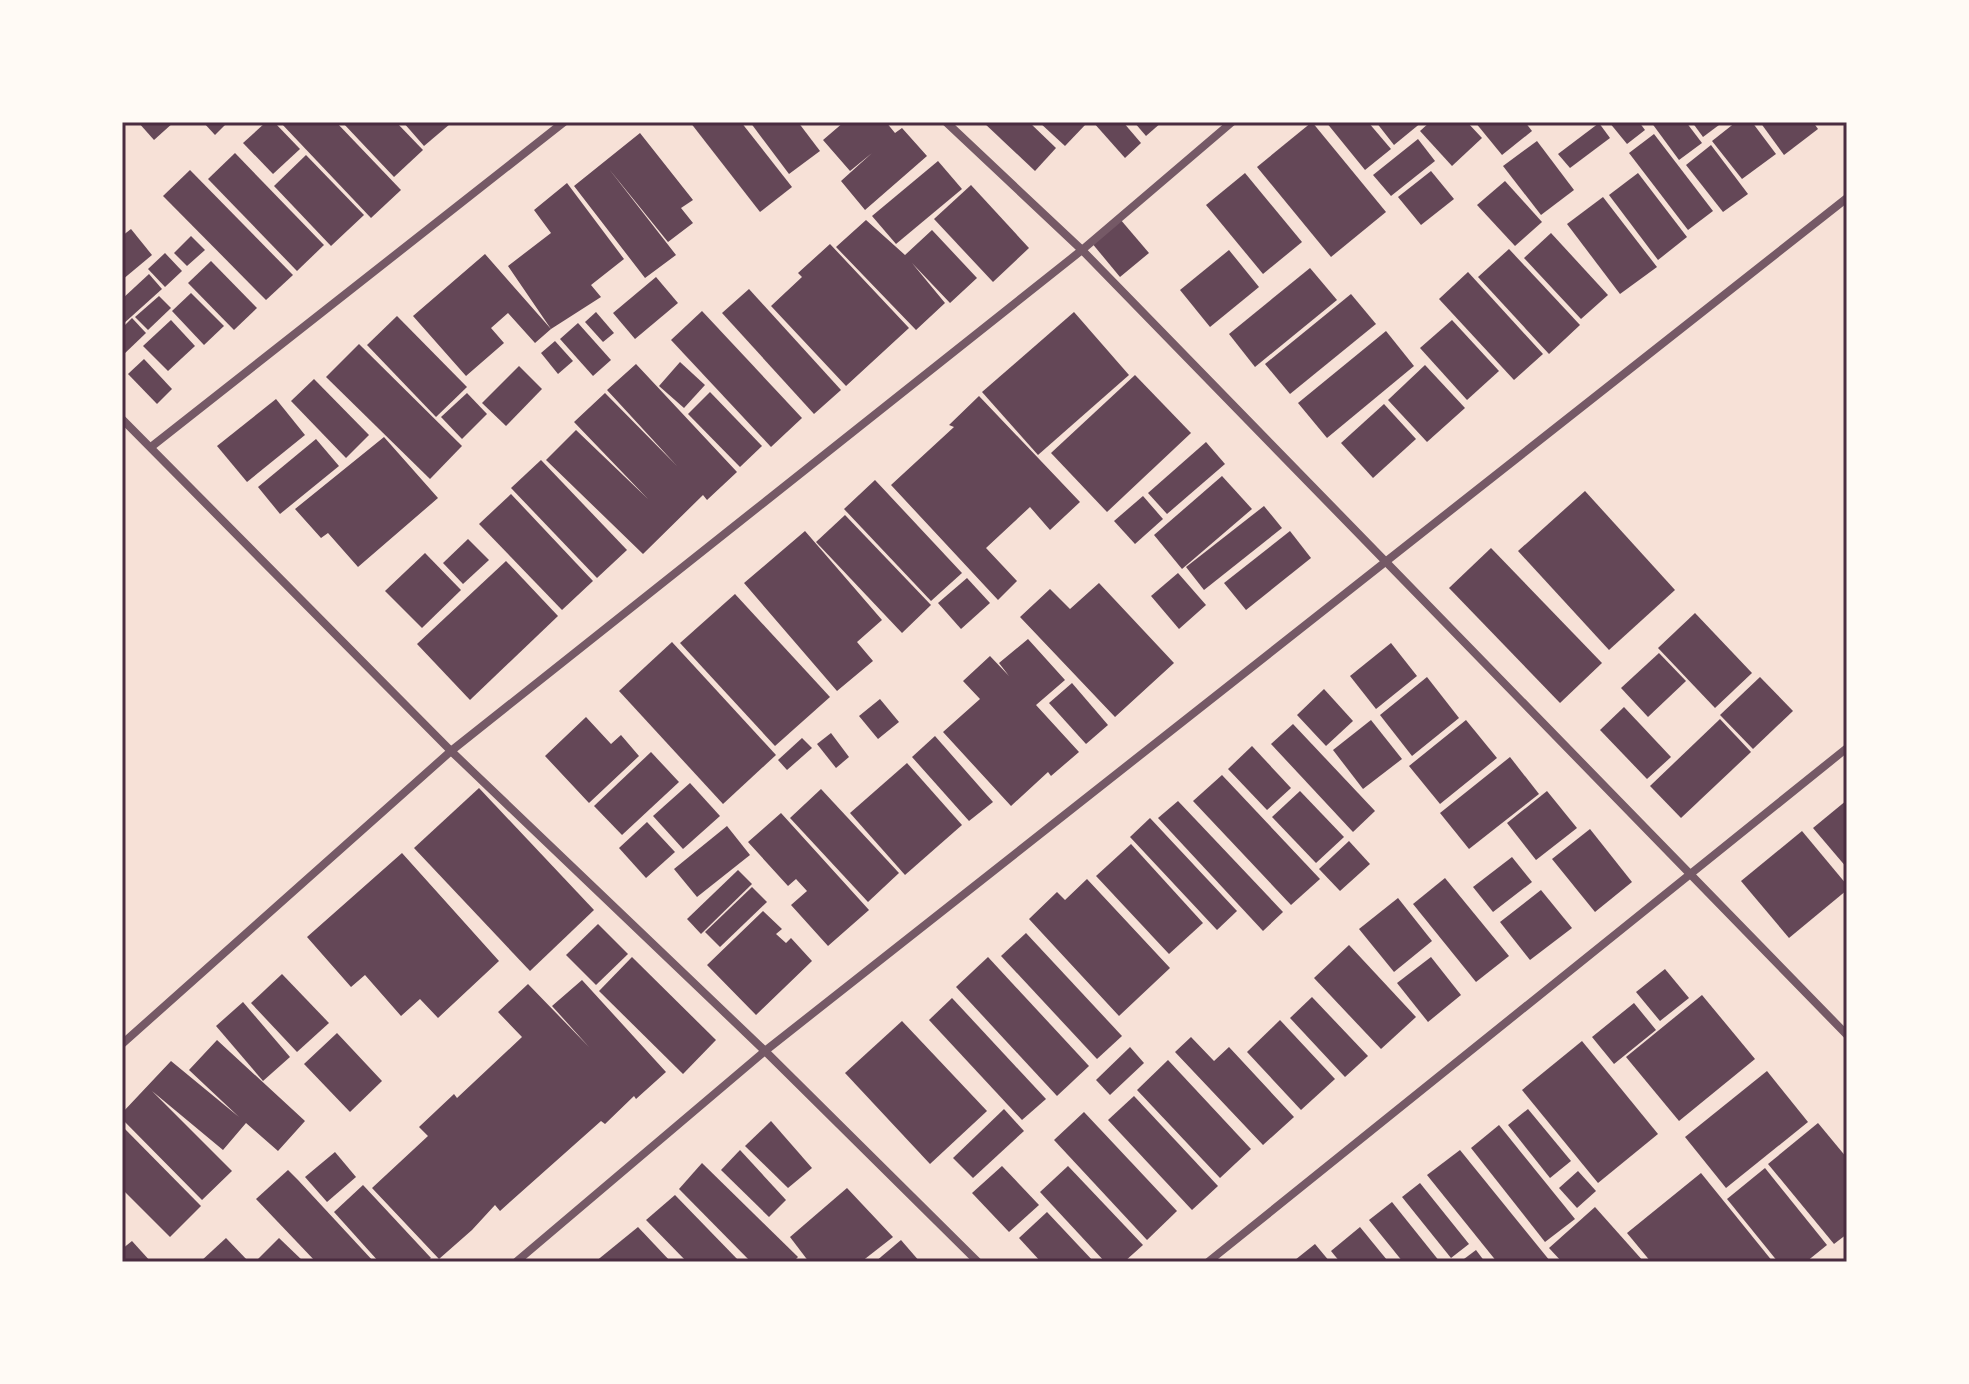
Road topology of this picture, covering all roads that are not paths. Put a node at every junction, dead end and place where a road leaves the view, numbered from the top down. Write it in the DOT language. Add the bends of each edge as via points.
graph roads {
  1 [pos="564,122"];
  2 [pos="946,122"];
  3 [pos="1232,122"];
  4 [pos="1847,198"];
  5 [pos="1082,250"];
  6 [pos="122,419"];
  7 [pos="151,447"];
  8 [pos="1386,562"];
  9 [pos="1847,748"];
  10 [pos="451,751"];
  11 [pos="1691,872"];
  12 [pos="1847,1035"];
  13 [pos="122,1044"];
  14 [pos="765,1051"];
  15 [pos="516,1262"];
  16 [pos="978,1262"];
  17 [pos="1208,1262"];
  1 -- 7 [label="street"];
  2 -- 5 [label="street"];
  3 -- 5 [label="street"];
  4 -- 8 [label="street"];
  5 -- 8 [label="street"];
  5 -- 10 [label="street"];
  6 -- 7 [label="street"];
  7 -- 10 [label="street"];
  8 -- 11 [label="street"];
  8 -- 14 [label="street"];
  9 -- 11 [label="street"];
  10 -- 13 [label="street"];
  10 -- 14 [label="street"];
  11 -- 12 [label="street"];
  11 -- 17 [label="street"];
  14 -- 15 [label="street"];
  14 -- 16 [label="street"];
}
